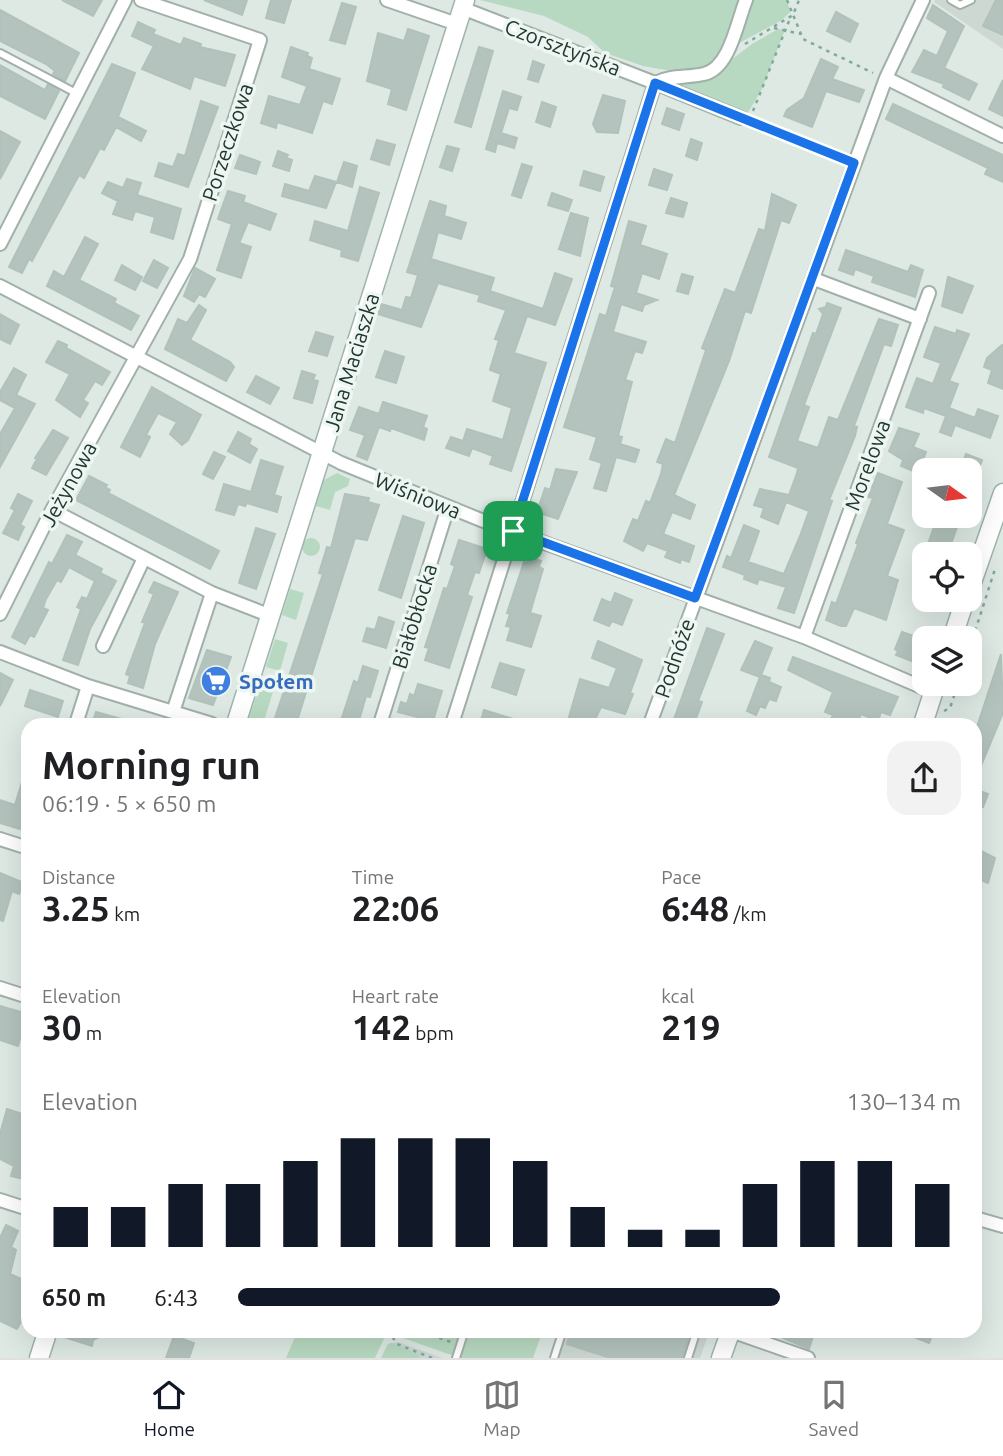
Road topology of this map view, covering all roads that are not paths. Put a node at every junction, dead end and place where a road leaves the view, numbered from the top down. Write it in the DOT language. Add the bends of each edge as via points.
graph roads {
  1 [pos="125,0"];
  2 [pos="141,0"];
  3 [pos="387,0"];
  4 [pos="746,0"];
  5 [pos="923,0"];
  6 [pos="951,0"];
  7 [pos="971,0"];
  8 [pos="461,11"];
  9 [pos="0,52"];
  10 [pos="886,78"];
  11 [pos="655,83"];
  12 [pos="76,93"];
  13 [pos="741,118"];
  14 [pos="1003,136"];
  15 [pos="0,244"];
  16 [pos="814,278"];
  17 [pos="0,286"];
  18 [pos="929,293"];
  19 [pos="920,319"];
  20 [pos="139,357"];
  21 [pos="322,454"];
  22 [pos="1003,493"];
  23 [pos="448,507"];
  24 [pos="52,510"];
  25 [pos="998,518"];
  26 [pos="513,531"];
  27 [pos="144,558"];
  28 [pos="982,558"];
  29 [pos="212,593"];
  30 [pos="695,598"];
  31 [pos="0,614"];
  32 [pos="271,616"];
  33 [pos="804,637"];
  34 [pos="103,646"];
  35 [pos="0,652"];
  36 [pos="912,679"];
  37 [pos="88,687"];
  38 [pos="932,696"];
  39 [pos="173,712"];
  40 [pos="78,718"];
  41 [pos="192,718"];
  42 [pos="238,718"];
  43 [pos="382,718"];
  44 [pos="454,718"];
  45 [pos="652,718"];
  46 [pos="925,718"];
  47 [pos="0,839"];
  48 [pos="21,846"];
  49 [pos="0,988"];
  50 [pos="21,995"];
  51 [pos="0,1200"];
  52 [pos="21,1207"];
  53 [pos="982,1220"];
  54 [pos="1003,1226"];
  55 [pos="45,1338"];
  56 [pos="462,1338"];
  57 [pos="561,1338"];
  58 [pos="694,1338"];
  59 [pos="728,1338"];
  60 [pos="753,1338"];
  61 [pos="39,1358"];
  62 [pos="456,1358"];
  63 [pos="554,1358"];
  64 [pos="688,1358"];
  65 [pos="721,1358"];
  66 [pos="808,1358"];
  1 -- 12 [label="street"];
  2 -- 20 [label="street, Porzeczkowa" via="260,40 190,259"];
  3 -- 8 [label="street, Czorsztyńska"];
  4 -- 11 [label="street" via="716,68 704,74 672,75"];
  5 -- 10 [label="street, Podnóże"];
  6 -- 7 [label="lane" via="960,5"];
  8 -- 11 [label="street, Czorsztyńska"];
  8 -- 21 [label="street, Jana Maciaszka"];
  9 -- 12 [label="lane"];
  10 -- 14 [label="street"];
  10 -- 16 [label="street, Podnóże"];
  11 -- 13 [label="street, Czorsztyńska"];
  11 -- 26 [label="street"];
  12 -- 15 [label="street"];
  16 -- 19 [label="street"];
  16 -- 30 [label="street, Podnóże"];
  17 -- 20 [label="street, Wiśniowa"];
  18 -- 19 [label="street, Morelowa"];
  19 -- 33 [label="street, Morelowa"];
  20 -- 21 [label="street, Wiśniowa"];
  20 -- 24 [label="street, Jeżynowa"];
  21 -- 23 [label="street, Wiśniowa"];
  21 -- 32 [label="street, Jana Maciaszka"];
  22 -- 25 [label="street"];
  23 -- 26 [label="street, Wiśniowa"];
  23 -- 43 [label="street, Białobłocka"];
  24 -- 27 [label="street"];
  24 -- 31 [label="street, Jeżynowa"];
  25 -- 28 [label="street"];
  26 -- 30 [label="street, Wiśniowa"];
  26 -- 44 [label="street"];
  27 -- 29 [label="street"];
  27 -- 34 [label="street"];
  29 -- 32 [label="street"];
  29 -- 39 [label="street"];
  30 -- 33 [label="street, Wiśniowa"];
  30 -- 45 [label="street, Podnóże"];
  32 -- 42 [label="street, Jana Maciaszka"];
  33 -- 36 [label="street, Wiśniowa"];
  35 -- 37 [label="street"];
  37 -- 39 [label="street"];
  37 -- 40 [label="street"];
  38 -- 46 [label="street"];
  39 -- 41 [label="street"];
  47 -- 48 [label="street"];
  49 -- 50 [label="street"];
  51 -- 52 [label="street"];
  53 -- 54 [label="street"];
  55 -- 61 [label="street"];
  56 -- 62 [label="lane"];
  57 -- 63 [label="lane"];
  58 -- 64 [label="lane"];
  59 -- 65 [label="street"];
  60 -- 66 [label="street"];
}
